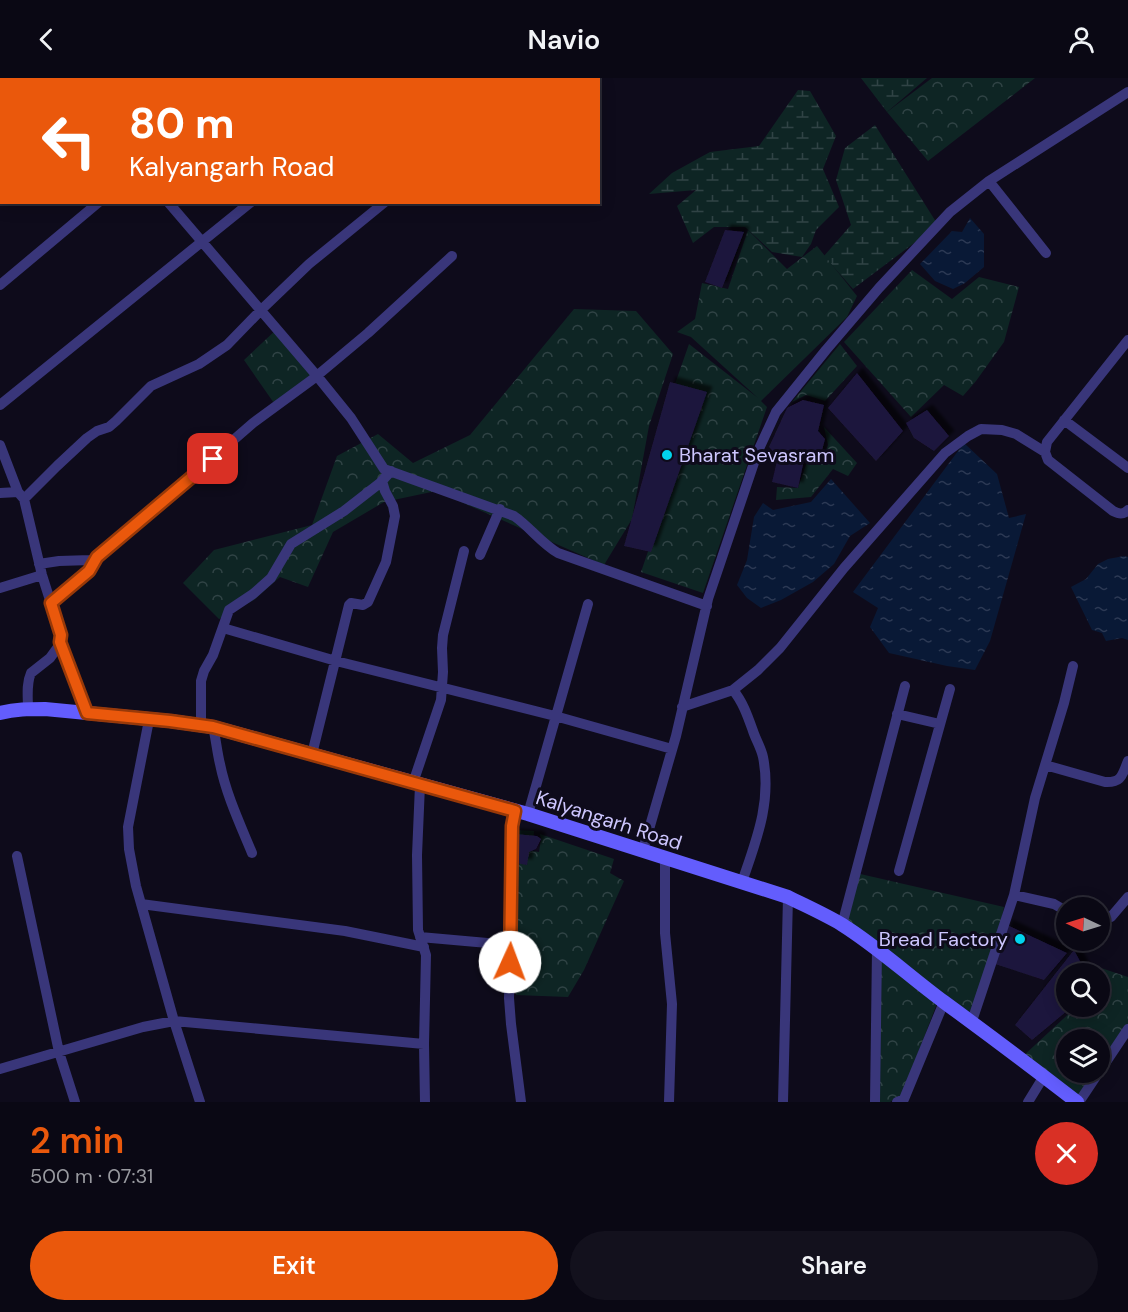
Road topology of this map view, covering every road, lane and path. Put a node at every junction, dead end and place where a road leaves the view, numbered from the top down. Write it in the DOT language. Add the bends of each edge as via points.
graph roads {
  1 [pos="1126,97"];
  2 [pos="989,181"];
  3 [pos="97,204"];
  4 [pos="170,204"];
  5 [pos="249,204"];
  6 [pos="383,204"];
  7 [pos="203,242"];
  8 [pos="1046,253"];
  9 [pos="452,256"];
  10 [pos="0,285"];
  11 [pos="261,310"];
  12 [pos="1128,340"];
  13 [pos="317,376"];
  14 [pos="0,405"];
  15 [pos="1065,420"];
  16 [pos="0,445"];
  17 [pos="1045,452"];
  18 [pos="1128,468"];
  19 [pos="391,471"];
  20 [pos="382,481"];
  21 [pos="0,493"];
  22 [pos="21,496"];
  23 [pos="500,509"];
  24 [pos="1127,513"];
  25 [pos="464,550"];
  26 [pos="480,555"];
  27 [pos="97,557"];
  28 [pos="39,564"];
  29 [pos="42,575"];
  30 [pos="0,588"];
  31 [pos="51,603"];
  32 [pos="588,604"];
  33 [pos="707,606"];
  34 [pos="223,628"];
  35 [pos="60,642"];
  36 [pos="336,661"];
  37 [pos="1073,666"];
  38 [pos="905,686"];
  39 [pos="442,688"];
  40 [pos="950,689"];
  41 [pos="733,690"];
  42 [pos="682,707"];
  43 [pos="28,709"];
  44 [pos="0,713"];
  45 [pos="87,713"];
  46 [pos="897,714"];
  47 [pos="555,716"];
  48 [pos="149,720"];
  49 [pos="940,724"];
  50 [pos="207,726"];
  51 [pos="672,749"];
  52 [pos="312,754"];
  53 [pos="1128,761"];
  54 [pos="1045,765"];
  55 [pos="416,784"];
  56 [pos="522,813"];
  57 [pos="643,850"];
  58 [pos="252,853"];
  59 [pos="17,856"];
  60 [pos="665,859"];
  61 [pos="899,871"];
  62 [pos="742,882"];
  63 [pos="1014,895"];
  64 [pos="788,897"];
  65 [pos="1126,903"];
  66 [pos="141,904"];
  67 [pos="1056,905"];
  68 [pos="1110,917"];
  69 [pos="842,925"];
  70 [pos="422,942"];
  71 [pos="511,945"];
  72 [pos="877,949"];
  73 [pos="944,1002"];
  74 [pos="174,1021"];
  75 [pos="972,1021"];
  76 [pos="1128,1029"];
  77 [pos="424,1044"];
  78 [pos="59,1052"];
  79 [pos="1110,1056"];
  80 [pos="0,1069"];
  81 [pos="1044,1076"];
  82 [pos="1091,1083"];
  83 [pos="75,1102"];
  84 [pos="200,1102"];
  85 [pos="425,1102"];
  86 [pos="521,1102"];
  87 [pos="669,1102"];
  88 [pos="783,1102"];
  89 [pos="875,1102"];
  90 [pos="897,1102"];
  91 [pos="1028,1102"];
  92 [pos="1078,1102"];
  1 -- 2 [label="street"];
  2 -- 8 [label="street"];
  2 -- 33 [label="street" via="950,212 879,288 776,412 754,461"];
  3 -- 10 [label="street"];
  4 -- 7 [label="street"];
  5 -- 7 [label="street"];
  6 -- 11 [label="street" via="309,264"];
  7 -- 11 [label="street"];
  7 -- 14 [label="street"];
  9 -- 13 [label="street"];
  11 -- 13 [label="street"];
  11 -- 22 [label="street" via="228,345 200,364 151,386 109,427 87,438"];
  12 -- 15 [label="street"];
  13 -- 19 [label="street" via="351,418 384,469"];
  13 -- 27 [label="street" via="253,423"];
  15 -- 17 [label="street" via="1047,442"];
  15 -- 18 [label="street"];
  16 -- 22 [label="street"];
  17 -- 24 [label="street" via="1048,460 1113,511"];
  17 -- 41 [label="street" via="1016,434 981,429 945,453 780,648"];
  19 -- 20 [label="street"];
  19 -- 23 [label="street"];
  20 -- 34 [label="street" via="344,511 291,544 271,578 229,610"];
  20 -- 36 [label="street" via="395,516 386,561 368,602 349,605"];
  21 -- 22 [label="street"];
  22 -- 28 [label="street"];
  23 -- 26 [label="street"];
  23 -- 33 [label="street" via="524,522 558,553"];
  25 -- 39 [label="street" via="443,635"];
  27 -- 28 [label="street"];
  27 -- 31 [label="street" via="89,571"];
  28 -- 29 [label="street"];
  29 -- 30 [label="street"];
  29 -- 31 [label="street"];
  31 -- 35 [label="street"];
  32 -- 47 [label="street"];
  33 -- 42 [label="street"];
  34 -- 36 [label="street"];
  34 -- 50 [label="street" via="201,681"];
  35 -- 43 [label="street" via="50,658 29,676"];
  35 -- 45 [label="street"];
  36 -- 39 [label="street"];
  36 -- 52 [label="street"];
  37 -- 54 [label="street"];
  38 -- 46 [label="street"];
  39 -- 47 [label="street"];
  39 -- 55 [label="street"];
  40 -- 49 [label="street"];
  41 -- 42 [label="street"];
  41 -- 62 [label="street" via="762,755 766,780 765,807"];
  42 -- 51 [label="street"];
  43 -- 44 [label="main road, Kalyangarh Road"];
  43 -- 45 [label="main road, Kalyangarh Road"];
  45 -- 48 [label="main road, Kalyangarh Road"];
  46 -- 49 [label="street"];
  46 -- 69 [label="street"];
  47 -- 51 [label="street"];
  47 -- 56 [label="street"];
  48 -- 50 [label="main road, Kalyangarh Road"];
  48 -- 66 [label="street" via="128,827"];
  49 -- 61 [label="street"];
  50 -- 52 [label="main road, Kalyangarh Road"];
  50 -- 58 [label="street"];
  51 -- 57 [label="street"];
  52 -- 55 [label="main road, Kalyangarh Road"];
  53 -- 54 [label="street" via="1121,777 1112,782"];
  54 -- 63 [label="street"];
  55 -- 56 [label="main road, Kalyangarh Road"];
  55 -- 70 [label="street" via="418,930"];
  56 -- 57 [label="main road, Kalyangarh Road"];
  56 -- 71 [label="street" via="512,826"];
  57 -- 60 [label="main road, Kalyangarh Road"];
  59 -- 78 [label="street"];
  60 -- 62 [label="main road, Kalyangarh Road"];
  60 -- 87 [label="street" via="665,933 672,1004"];
  62 -- 64 [label="main road, Kalyangarh Road"];
  63 -- 67 [label="street"];
  63 -- 75 [label="street"];
  64 -- 69 [label="main road, Kalyangarh Road"];
  64 -- 88 [label="street"];
  65 -- 68 [label="street"];
  66 -- 70 [label="street"];
  66 -- 74 [label="street"];
  69 -- 72 [label="main road, Kalyangarh Road"];
  70 -- 71 [label="street"];
  70 -- 77 [label="street" via="426,955"];
  71 -- 86 [label="street" via="509,998"];
  72 -- 73 [label="main road, Kalyangarh Road"];
  72 -- 89 [label="street"];
  73 -- 75 [label="main road, Kalyangarh Road"];
  73 -- 90 [label="street" via="904,1098"];
  74 -- 77 [label="street"];
  74 -- 78 [label="street"];
  74 -- 84 [label="street"];
  75 -- 81 [label="main road, Kalyangarh Road"];
  76 -- 79 [label="street"];
  77 -- 85 [label="street"];
  78 -- 80 [label="street"];
  78 -- 83 [label="street"];
  81 -- 91 [label="street"];
  81 -- 92 [label="main road, Kalyangarh Road"];
  82 -- 92 [label="street"];
}
